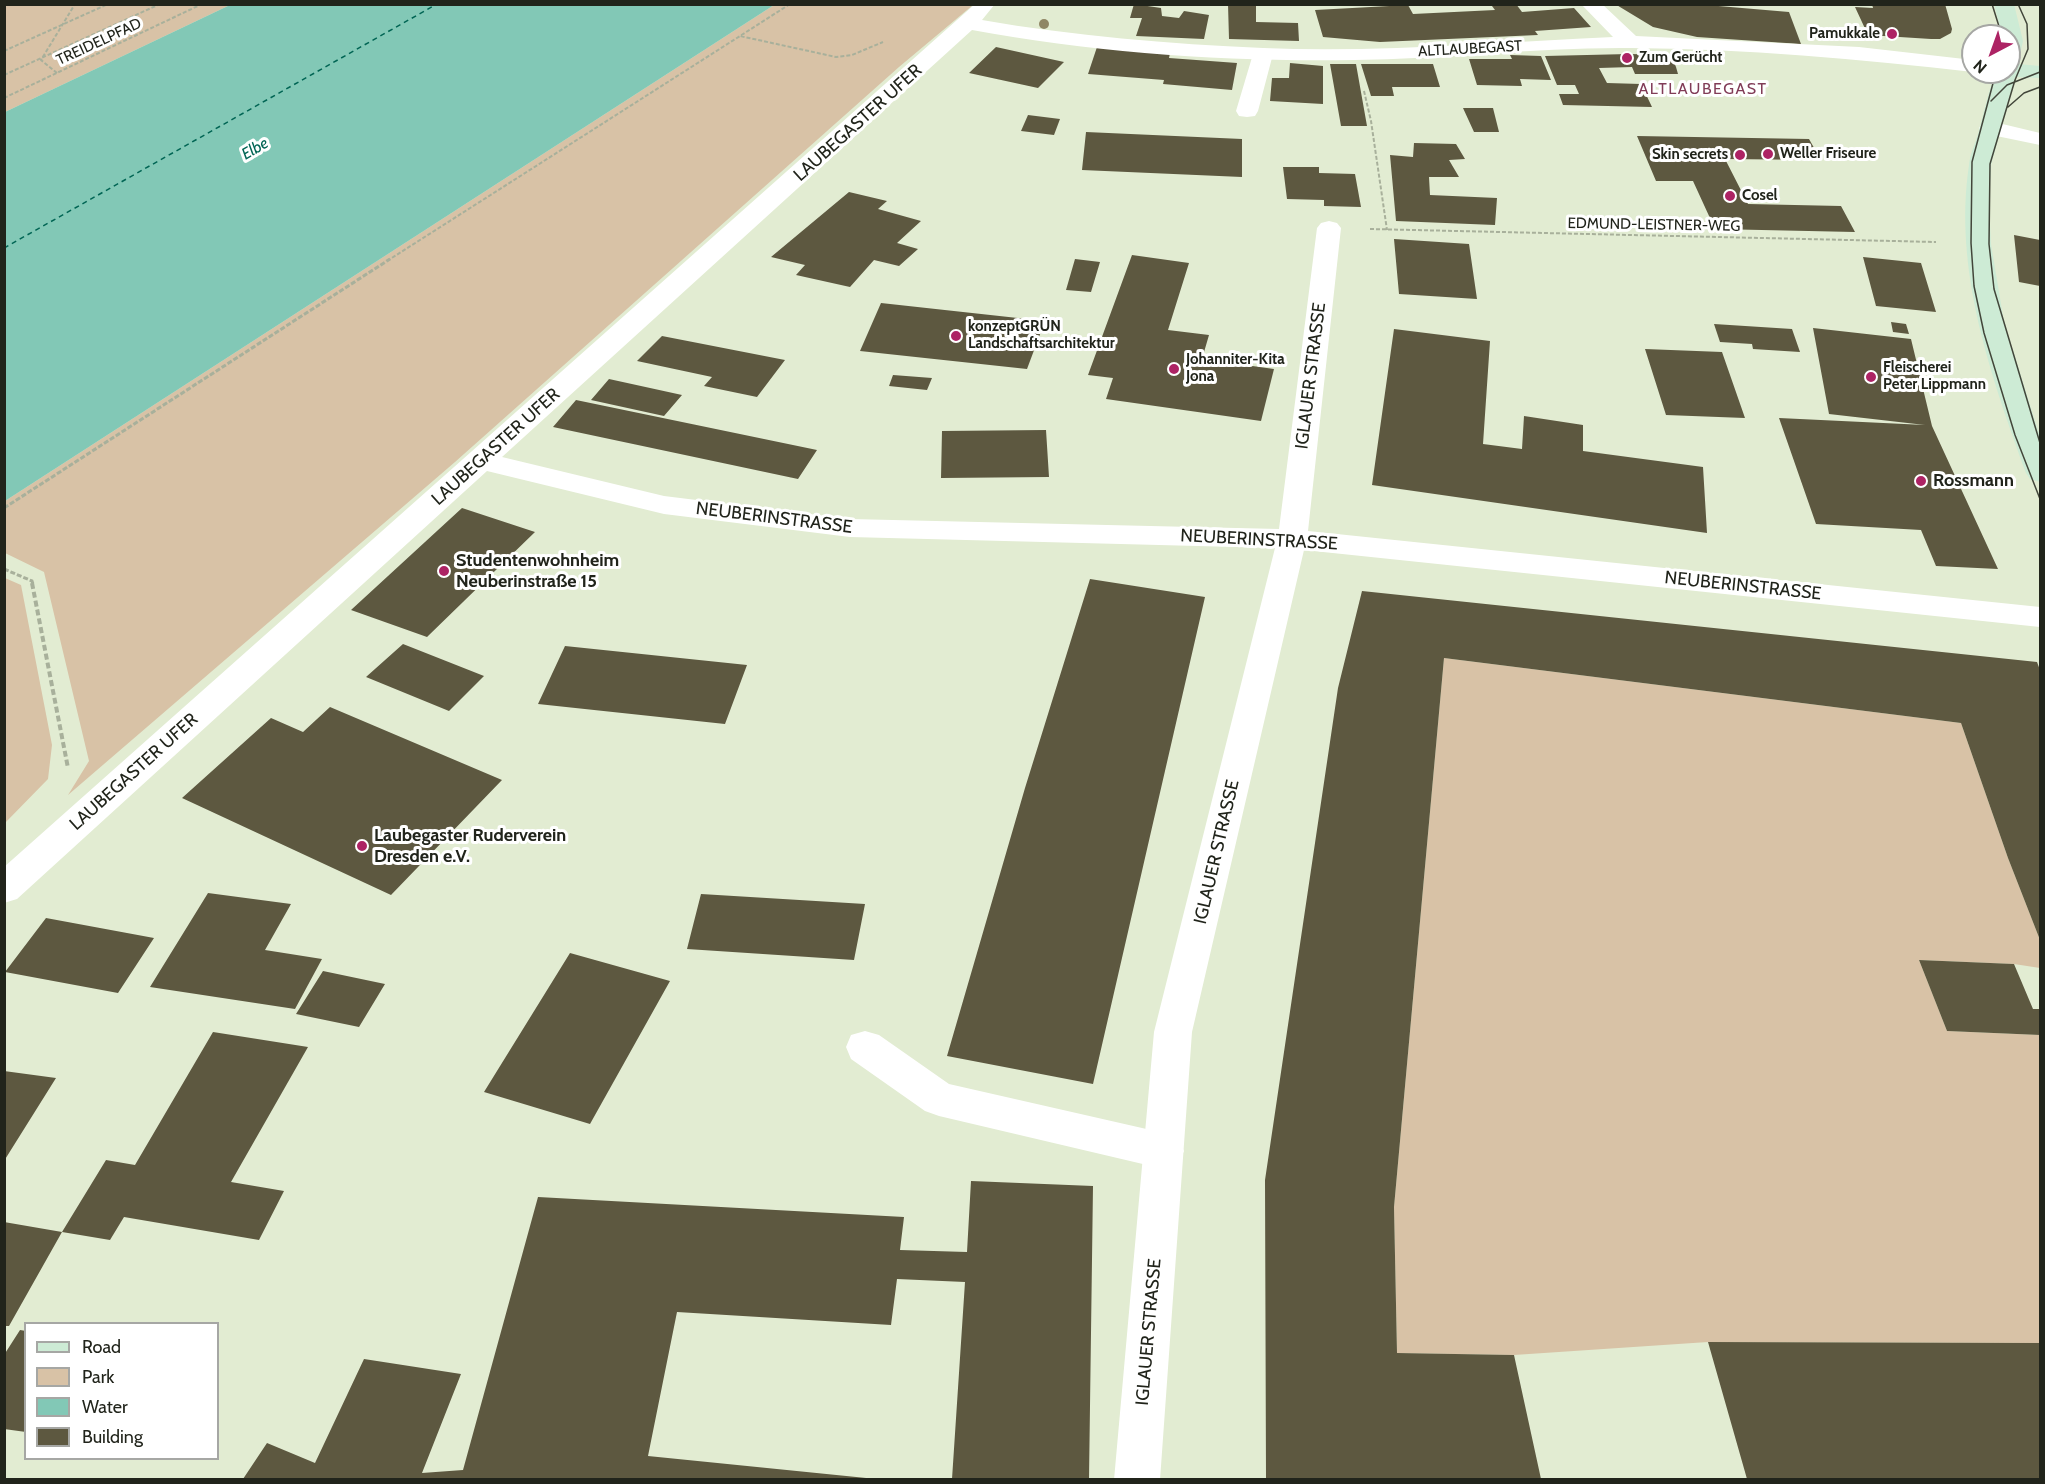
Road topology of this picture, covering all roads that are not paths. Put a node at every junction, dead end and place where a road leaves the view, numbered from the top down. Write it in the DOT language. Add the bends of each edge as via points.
graph roads {
  1 [pos="1590,4"];
  2 [pos="2004,4"];
  3 [pos="977,14"];
  4 [pos="2010,24"];
  5 [pos="1630,42"];
  6 [pos="1263,54"];
  7 [pos="1961,65"];
  8 [pos="2021,71"];
  9 [pos="2040,72"];
  10 [pos="2003,84"];
  11 [pos="1247,111"];
  12 [pos="1990,129"];
  13 [pos="2040,139"];
  14 [pos="1329,228"];
  15 [pos="481,461"];
  16 [pos="2040,473"];
  17 [pos="1292,538"];
  18 [pos="2040,617"];
  19 [pos="4,889"];
  20 [pos="865,1047"];
  21 [pos="1164,1151"];
  22 [pos="1137,1479"];
  1 -- 5 [label="street"];
  2 -- 4 [label="main road"];
  3 -- 6 [label="street, ALTLAUBEGAST" via="1050,38"];
  3 -- 15 [label="street, LAUBEGASTER UFER"];
  5 -- 6 [label="street, ALTLAUBEGAST" via="1355,54"];
  5 -- 7 [label="street, ALTLAUBEGAST" via="1859,53"];
  6 -- 11 [label="street"];
  8 -- 9 [label="main road"];
  10 -- 12 [label="main road"];
  12 -- 13 [label="street"];
  12 -- 16 [label="main road" via="1980,163 1977,202 1984,285 2026,437"];
  14 -- 17 [label="street, IGLAUER STRASSE"];
  15 -- 17 [label="street, NEUBERINSTRASSE" via="664,505 850,528"];
  15 -- 19 [label="street, LAUBEGASTER UFER"];
  17 -- 18 [label="street, NEUBERINSTRASSE"];
  17 -- 21 [label="street, IGLAUER STRASSE" via="1173,1032"];
  20 -- 21 [label="street" via="939,1100"];
  21 -- 22 [label="street, IGLAUER STRASSE"];
}
